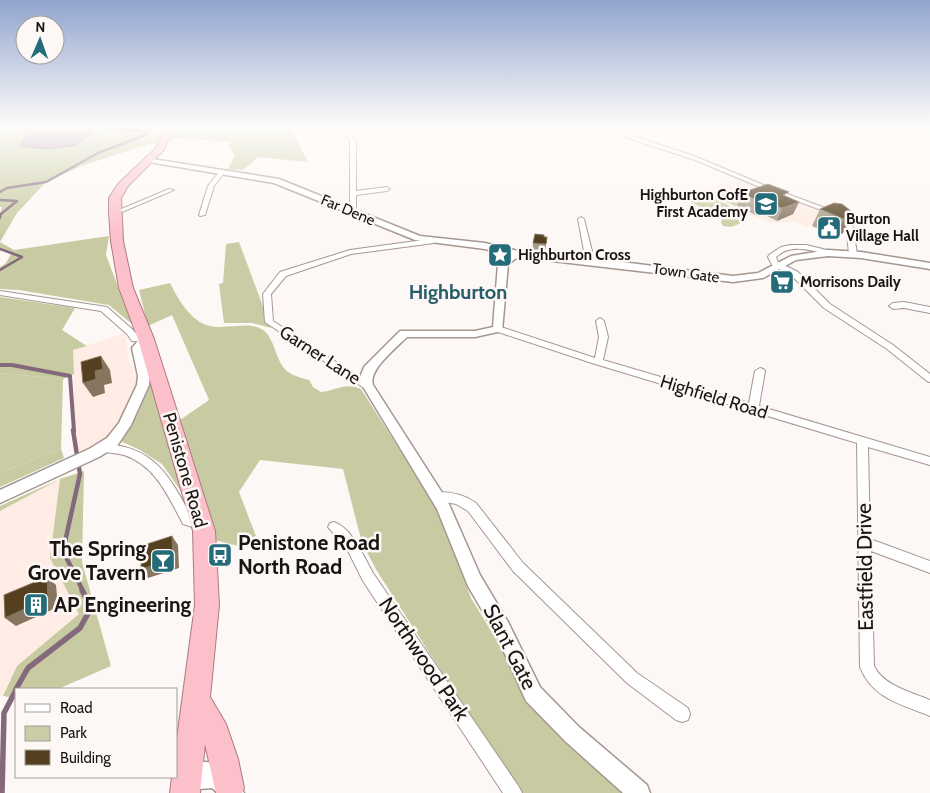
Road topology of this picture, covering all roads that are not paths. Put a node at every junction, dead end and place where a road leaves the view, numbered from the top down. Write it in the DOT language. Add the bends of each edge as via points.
graph roads {
  1 [pos="145,164"];
  2 [pos="173,164"];
  3 [pos="353,164"];
  4 [pos="709,164"];
  5 [pos="222,172"];
  6 [pos="382,181"];
  7 [pos="387,189"];
  8 [pos="171,190"];
  9 [pos="377,190"];
  10 [pos="353,193"];
  11 [pos="353,212"];
  12 [pos="114,213"];
  13 [pos="202,215"];
  14 [pos="581,219"];
  15 [pos="431,241"];
  16 [pos="516,254"];
  17 [pos="853,254"];
  18 [pos="589,256"];
  19 [pos="780,265"];
  20 [pos="930,266"];
  21 [pos="0,293"];
  22 [pos="892,306"];
  23 [pos="930,310"];
  24 [pos="600,321"];
  25 [pos="498,329"];
  26 [pos="146,339"];
  27 [pos="598,362"];
  28 [pos="760,371"];
  29 [pos="930,379"];
  30 [pos="367,386"];
  31 [pos="753,409"];
  32 [pos="862,441"];
  33 [pos="100,450"];
  34 [pos="930,461"];
  35 [pos="0,497"];
  36 [pos="438,497"];
  37 [pos="202,524"];
  38 [pos="334,527"];
  39 [pos="865,543"];
  40 [pos="930,567"];
  41 [pos="196,699"];
  42 [pos="930,708"];
  43 [pos="682,714"];
  44 [pos="186,785"];
  45 [pos="230,790"];
  46 [pos="513,793"];
  47 [pos="639,793"];
  1 -- 12 [label="highway, Penistone Road" via="123,184 115,198"];
  2 -- 5 [label="street, Far Dene"];
  3 -- 10 [label="street"];
  4 -- 17 [label="street" via="842,216 849,222"];
  5 -- 11 [label="street, Far Dene" via="285,183"];
  5 -- 13 [label="street" via="211,186"];
  6 -- 9 [label="street"];
  7 -- 9 [label="street"];
  8 -- 12 [label="street"];
  9 -- 10 [label="street"];
  10 -- 11 [label="street"];
  11 -- 15 [label="street, Far Dene" via="403,234"];
  12 -- 26 [label="highway, Penistone Road" via="126,288"];
  14 -- 18 [label="street"];
  15 -- 16 [label="street, Far Dene" via="486,246"];
  15 -- 30 [label="street, Garner Lane" via="350,252 331,258 283,274 267,294 269,322"];
  16 -- 18 [label="street, Town Gate" via="538,258"];
  16 -- 25 [label="street" via="503,264"];
  17 -- 19 [label="street, Town Gate" via="801,256"];
  17 -- 20 [label="street, Town Gate"];
  18 -- 19 [label="street, Town Gate" via="733,279 760,276"];
  19 -- 29 [label="street" via="795,274 827,306 890,347"];
  21 -- 26 [label="street" via="104,310 135,339"];
  22 -- 23 [label="street"];
  24 -- 27 [label="street" via="605,340"];
  25 -- 27 [label="street, Highfield Road"];
  25 -- 30 [label="street" via="474,334 404,333 368,370"];
  26 -- 33 [label="street" via="138,348 144,376 140,394 120,432"];
  26 -- 37 [label="highway, Penistone Road"];
  27 -- 31 [label="street, Highfield Road"];
  28 -- 31 [label="street"];
  30 -- 36 [label="street, Slant Gate"];
  31 -- 32 [label="street, Highfield Road"];
  32 -- 34 [label="street, Highfield Road"];
  32 -- 39 [label="street, Eastfield Drive"];
  33 -- 35 [label="street"];
  33 -- 37 [label="street" via="124,450 158,471 188,520"];
  36 -- 43 [label="street" via="464,500 472,507 518,567 632,678"];
  36 -- 47 [label="street, Slant Gate" via="474,580 502,628 533,694 572,734"];
  37 -- 41 [label="highway, Penistone Road" via="207,605"];
  38 -- 46 [label="street, Northwood Park" via="351,545 368,577"];
  39 -- 40 [label="street"];
  39 -- 42 [label="street, Eastfield Drive" via="867,668 874,681 883,687"];
  41 -- 44 [label="highway, Penistone Road"];
  41 -- 45 [label="highway" via="216,734"];
  44 -- 45 [label="main road" via="206,772 220,777"];
}
